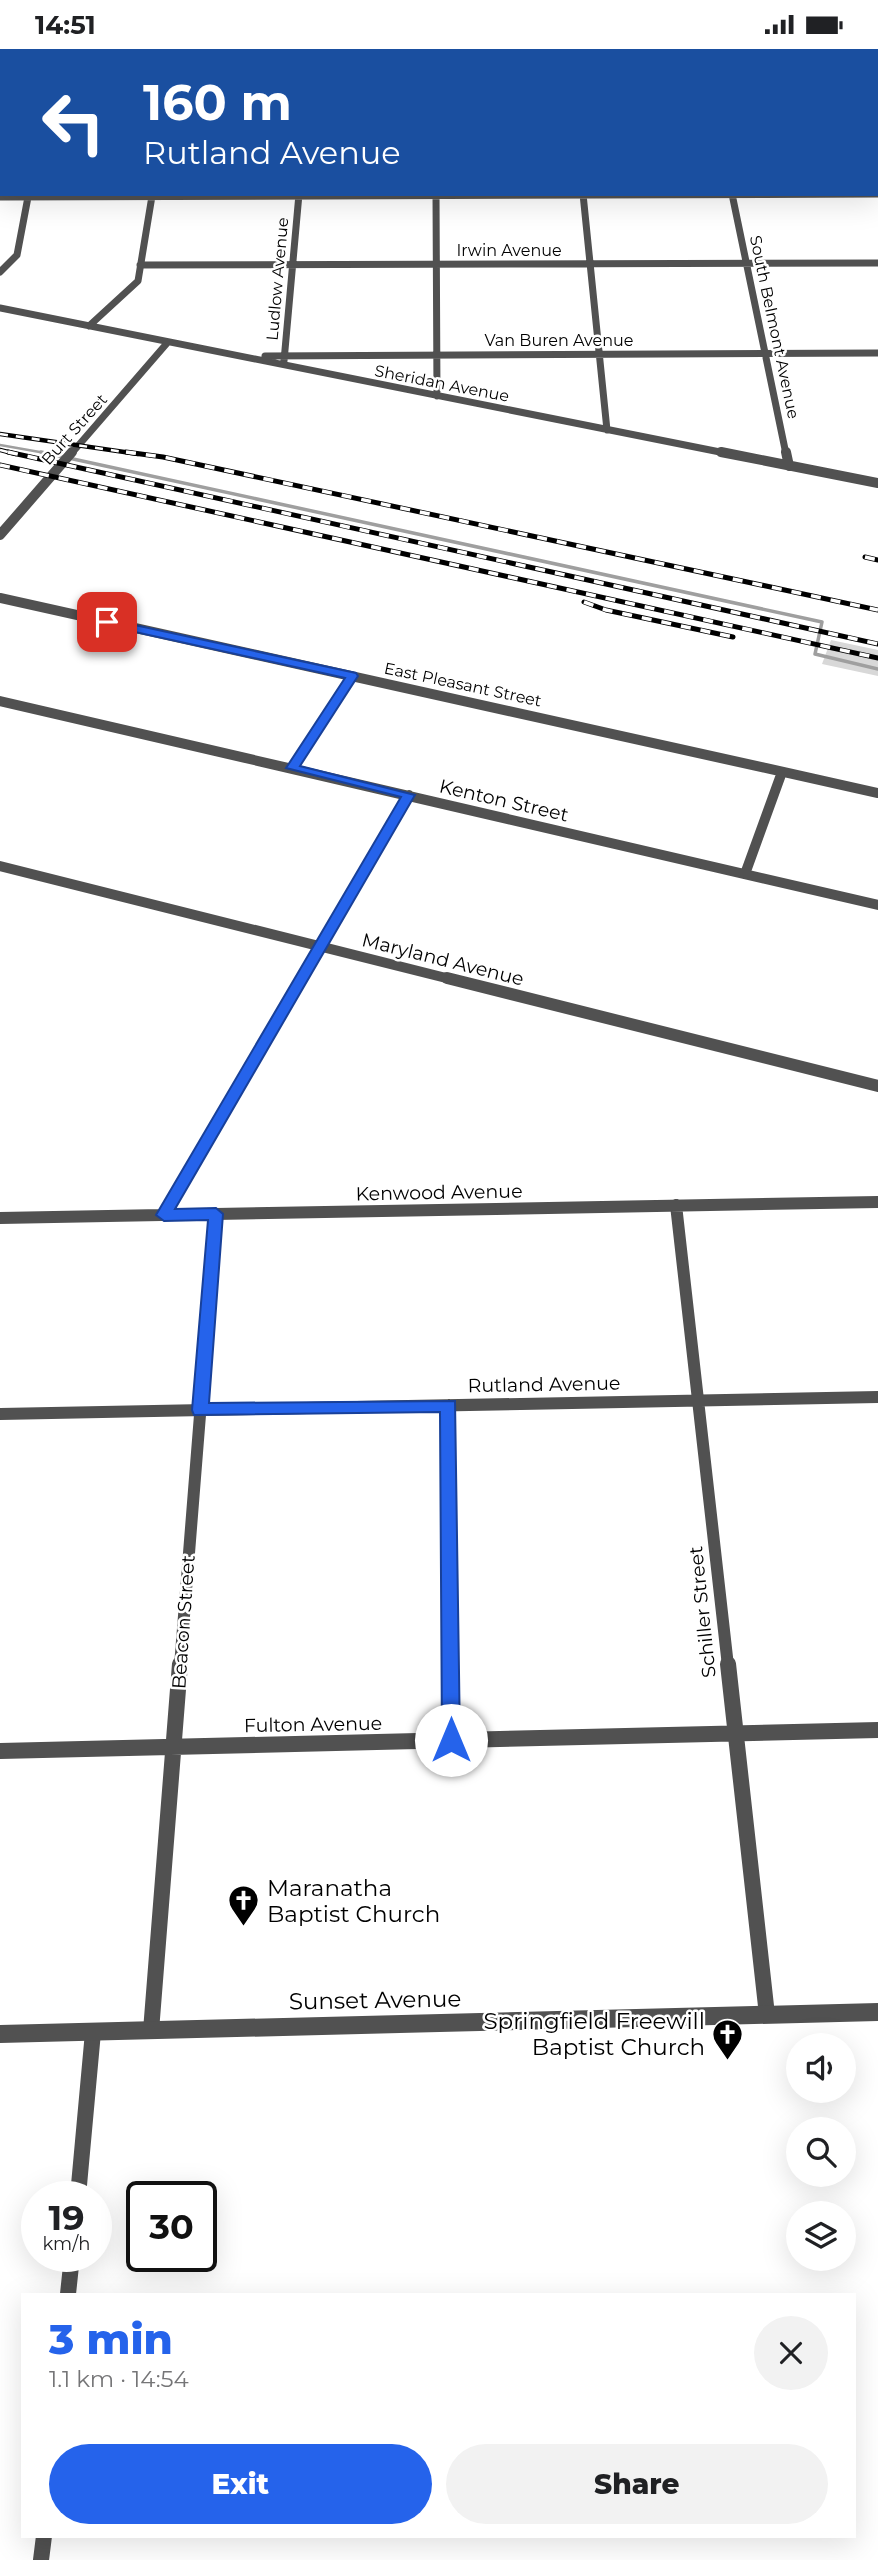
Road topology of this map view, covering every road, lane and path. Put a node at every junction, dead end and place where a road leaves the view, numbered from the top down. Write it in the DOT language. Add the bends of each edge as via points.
graph roads {
  1 [pos="152,196"];
  2 [pos="298,196"];
  3 [pos="436,196"];
  4 [pos="583,196"];
  5 [pos="732,196"];
  6 [pos="0,197"];
  7 [pos="28,197"];
  8 [pos="746,263"];
  9 [pos="878,263"];
  10 [pos="437,264"];
  11 [pos="590,264"];
  12 [pos="140,265"];
  13 [pos="292,265"];
  14 [pos="0,272"];
  15 [pos="0,308"];
  16 [pos="89,326"];
  17 [pos="168,342"];
  18 [pos="599,353"];
  19 [pos="764,353"];
  20 [pos="878,353"];
  21 [pos="437,355"];
  22 [pos="240,356"];
  23 [pos="285,356"];
  24 [pos="284,366"];
  25 [pos="438,396"];
  26 [pos="607,430"];
  27 [pos="789,466"];
  28 [pos="878,483"];
  29 [pos="0,535"];
  30 [pos="0,599"];
  31 [pos="352,676"];
  32 [pos="0,701"];
  33 [pos="293,768"];
  34 [pos="782,772"];
  35 [pos="878,793"];
  36 [pos="409,795"];
  37 [pos="0,866"];
  38 [pos="745,874"];
  39 [pos="878,905"];
  40 [pos="321,947"];
  41 [pos="878,1086"];
  42 [pos="878,1202"];
  43 [pos="676,1205"];
  44 [pos="216,1214"];
  45 [pos="164,1215"];
  46 [pos="0,1218"];
  47 [pos="878,1397"];
  48 [pos="698,1401"];
  49 [pos="449,1405"];
  50 [pos="200,1410"];
  51 [pos="0,1414"];
  52 [pos="878,1730"];
  53 [pos="735,1733"];
  54 [pos="451,1740"];
  55 [pos="174,1746"];
  56 [pos="0,1751"];
  57 [pos="878,2012"];
  58 [pos="767,2015"];
  59 [pos="151,2031"];
  60 [pos="93,2032"];
  61 [pos="0,2034"];
  62 [pos="79,2181"];
  63 [pos="70,2272"];
  64 [pos="68,2293"];
  65 [pos="44,2538"];
  66 [pos="41,2560"];
  1 -- 7 [label="street"];
  1 -- 12 [label="street"];
  2 -- 13 [label="street, Ludlow Avenue"];
  3 -- 10 [label="street"];
  4 -- 11 [label="street"];
  5 -- 8 [label="street, South Belmont Avenue"];
  6 -- 7 [label="street"];
  7 -- 14 [label="street" via="17,255"];
  8 -- 9 [label="street, Irwin Avenue"];
  8 -- 11 [label="street, Irwin Avenue"];
  8 -- 19 [label="street, South Belmont Avenue"];
  10 -- 11 [label="street, Irwin Avenue"];
  10 -- 13 [label="street, Irwin Avenue"];
  10 -- 21 [label="street"];
  11 -- 18 [label="street"];
  12 -- 13 [label="street, Irwin Avenue"];
  12 -- 16 [label="street" via="134,286"];
  13 -- 23 [label="street, Ludlow Avenue"];
  15 -- 16 [label="street, Sheridan Avenue"];
  16 -- 17 [label="street, Sheridan Avenue"];
  17 -- 22 [label="street, Sheridan Avenue"];
  17 -- 29 [label="street, Burt Street"];
  18 -- 19 [label="street, Van Buren Avenue"];
  18 -- 21 [label="street, Van Buren Avenue"];
  18 -- 26 [label="street"];
  19 -- 20 [label="street, Van Buren Avenue"];
  19 -- 27 [label="street, South Belmont Avenue"];
  21 -- 23 [label="street, Van Buren Avenue"];
  21 -- 25 [label="street"];
  22 -- 23 [label="street, Van Buren Avenue"];
  22 -- 24 [label="street, Sheridan Avenue"];
  23 -- 24 [label="street, Ludlow Avenue"];
  24 -- 25 [label="street, Sheridan Avenue"];
  25 -- 26 [label="street, Sheridan Avenue"];
  26 -- 27 [label="street, Sheridan Avenue"];
  27 -- 28 [label="street, Sheridan Avenue"];
  30 -- 31 [label="street, East Pleasant Street"];
  31 -- 33 [label="street"];
  31 -- 34 [label="street, East Pleasant Street"];
  32 -- 33 [label="street, Kenton Street"];
  33 -- 36 [label="street, Kenton Street"];
  34 -- 35 [label="street, East Pleasant Street"];
  34 -- 38 [label="street"];
  36 -- 38 [label="street, Kenton Street"];
  36 -- 40 [label="street"];
  37 -- 40 [label="street, Maryland Avenue"];
  38 -- 39 [label="street, Kenton Street"];
  40 -- 41 [label="street, Maryland Avenue"];
  40 -- 45 [label="street"];
  42 -- 43 [label="street, Kenwood Avenue"];
  43 -- 44 [label="street, Kenwood Avenue"];
  43 -- 48 [label="street, Schiller Street"];
  44 -- 45 [label="street, Kenwood Avenue"];
  44 -- 50 [label="street, Beacon Street"];
  45 -- 46 [label="street, Kenwood Avenue"];
  47 -- 48 [label="street, Rutland Avenue"];
  48 -- 49 [label="street, Rutland Avenue"];
  48 -- 53 [label="street, Schiller Street"];
  49 -- 50 [label="street, Rutland Avenue"];
  49 -- 54 [label="street"];
  50 -- 51 [label="street, Rutland Avenue"];
  50 -- 55 [label="street, Beacon Street"];
  52 -- 53 [label="street, Fulton Avenue"];
  53 -- 54 [label="street, Fulton Avenue"];
  53 -- 58 [label="street, Schiller Street"];
  54 -- 55 [label="street, Fulton Avenue"];
  55 -- 56 [label="street, Fulton Avenue"];
  55 -- 59 [label="street, Beacon Street"];
  57 -- 58 [label="street, Sunset Avenue"];
  58 -- 59 [label="street, Sunset Avenue"];
  59 -- 60 [label="street, Sunset Avenue"];
  60 -- 61 [label="street, Sunset Avenue"];
  60 -- 62 [label="street"];
  63 -- 64 [label="street"];
  65 -- 66 [label="street"];
}
